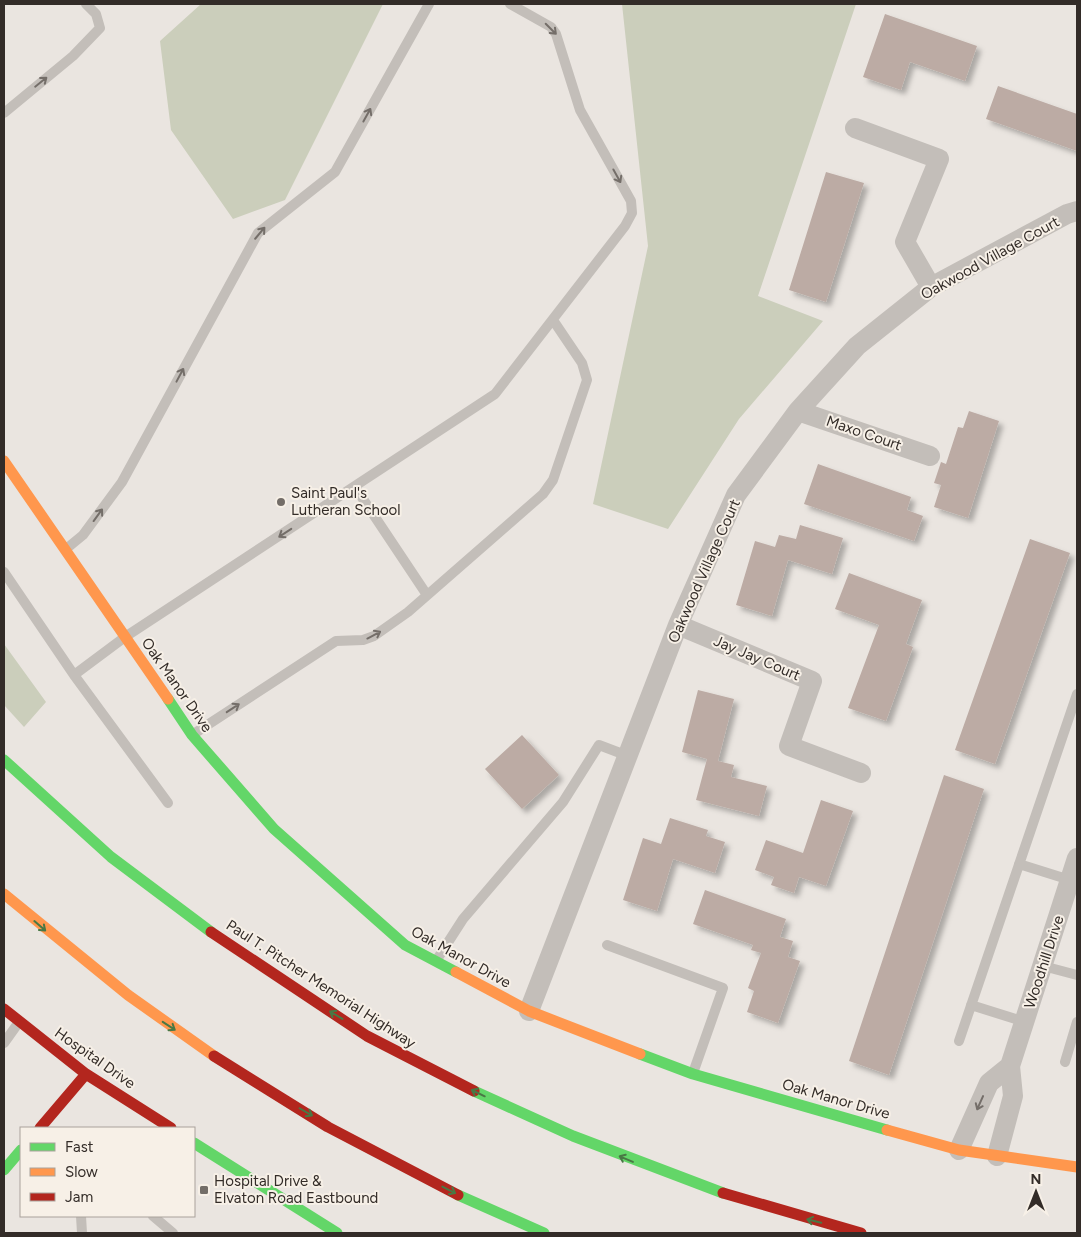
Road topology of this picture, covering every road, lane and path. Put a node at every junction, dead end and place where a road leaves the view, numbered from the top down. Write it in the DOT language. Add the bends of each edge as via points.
graph roads {
  1 [pos="86,4"];
  2 [pos="429,4"];
  3 [pos="510,4"];
  4 [pos="4,113"];
  5 [pos="855,128"];
  6 [pos="1074,217"];
  7 [pos="931,288"];
  8 [pos="553,320"];
  9 [pos="798,411"];
  10 [pos="930,456"];
  11 [pos="4,461"];
  12 [pos="355,487"];
  13 [pos="65,550"];
  14 [pos="4,572"];
  15 [pos="427,595"];
  16 [pos="678,625"];
  17 [pos="125,637"];
  18 [pos="74,675"];
  19 [pos="1077,694"];
  20 [pos="192,735"];
  21 [pos="628,756"];
  22 [pos="4,760"];
  23 [pos="861,773"];
  24 [pos="168,803"];
  25 [pos="1077,858"];
  26 [pos="1020,864"];
  27 [pos="1070,880"];
  28 [pos="4,894"];
  29 [pos="606,945"];
  30 [pos="435,962"];
  31 [pos="1043,966"];
  32 [pos="1077,975"];
  33 [pos="972,1005"];
  34 [pos="4,1009"];
  35 [pos="529,1011"];
  36 [pos="20,1022"];
  37 [pos="1025,1022"];
  38 [pos="1077,1022"];
  39 [pos="959,1041"];
  40 [pos="4,1044"];
  41 [pos="1064,1062"];
  42 [pos="1010,1066"];
  43 [pos="86,1074"];
  44 [pos="693,1074"];
  45 [pos="41,1127"];
  46 [pos="169,1127"];
  47 [pos="195,1143"];
  48 [pos="959,1150"];
  49 [pos="20,1154"];
  50 [pos="997,1156"];
  51 [pos="1077,1167"];
  52 [pos="4,1170"];
  53 [pos="81,1217"];
  54 [pos="154,1217"];
  55 [pos="82,1233"];
  56 [pos="173,1233"];
  57 [pos="337,1233"];
  58 [pos="544,1233"];
  59 [pos="861,1233"];
  4 -- 1 [label="lane, one-way" via="73,56 100,28 96,14"];
  13 -- 2 [label="lane, one-way" via="83,535 122,482 258,233 335,172"];
  3 -- 8 [label="lane, one-way" via="551,27 556,34 580,110 631,201 632,213 625,226"];
  5 -- 7 [label="street" via="939,159 905,242"];
  6 -- 7 [label="street, Oakwood Village Court"];
  7 -- 9 [label="street, Oakwood Village Court" via="858,346"];
  8 -- 12 [label="lane" via="495,394"];
  8 -- 15 [label="lane" via="582,363 587,380 553,480 543,494"];
  9 -- 10 [label="street, Maxo Court"];
  9 -- 16 [label="street, Oakwood Village Court" via="736,495"];
  11 -- 13 [label="main road, Oak Manor Drive"];
  12 -- 15 [label="lane"];
  12 -- 17 [label="lane, one-way"];
  13 -- 17 [label="main road, Oak Manor Drive"];
  14 -- 18 [label="lane"];
  20 -- 15 [label="lane, one-way" via="336,641 363,640 374,636"];
  16 -- 21 [label="street, Oakwood Village Court"];
  16 -- 23 [label="street, Jay Jay Court" via="812,681 789,746"];
  17 -- 18 [label="lane"];
  17 -- 20 [label="main road, Oak Manor Drive"];
  18 -- 24 [label="lane"];
  19 -- 26 [label="lane"];
  20 -- 30 [label="main road, Oak Manor Drive" via="274,829 405,945"];
  21 -- 30 [label="lane" via="599,745 563,802 464,919"];
  21 -- 35 [label="street, Oakwood Village Court"];
  59 -- 22 [label="main road, Paul T. Pitcher Memorial Highway, one-way" via="787,1215 655,1171 535,1121 405,1057 304,995 200,925 112,857"];
  25 -- 27 [label="street, Woodhill Drive"];
  26 -- 27 [label="lane"];
  26 -- 33 [label="lane"];
  27 -- 31 [label="street, Woodhill Drive"];
  28 -- 58 [label="main road, one-way" via="62,945 149,1013 264,1088 375,1152 495,1213"];
  29 -- 44 [label="lane" via="723,988"];
  30 -- 35 [label="main road, Oak Manor Drive"];
  31 -- 32 [label="lane"];
  31 -- 37 [label="street, Woodhill Drive"];
  33 -- 37 [label="lane"];
  33 -- 39 [label="lane"];
  34 -- 36 [label="main road, Hospital Drive"];
  35 -- 44 [label="main road, Oak Manor Drive"];
  36 -- 40 [label="lane"];
  36 -- 43 [label="main road, Hospital Drive"];
  37 -- 42 [label="street, Woodhill Drive"];
  38 -- 41 [label="lane"];
  42 -- 48 [label="street, one-way" via="989,1083"];
  42 -- 50 [label="street, Woodhill Drive" via="1013,1096"];
  43 -- 45 [label="main road"];
  43 -- 46 [label="main road, Hospital Drive"];
  44 -- 48 [label="main road, Oak Manor Drive"];
  47 -- 57 [label="main road"];
  48 -- 50 [label="main road, Oak Manor Drive"];
  49 -- 52 [label="main road"];
  50 -- 51 [label="main road, Oak Manor Drive"];
  53 -- 55 [label="lane"];
  54 -- 56 [label="lane"];
}
